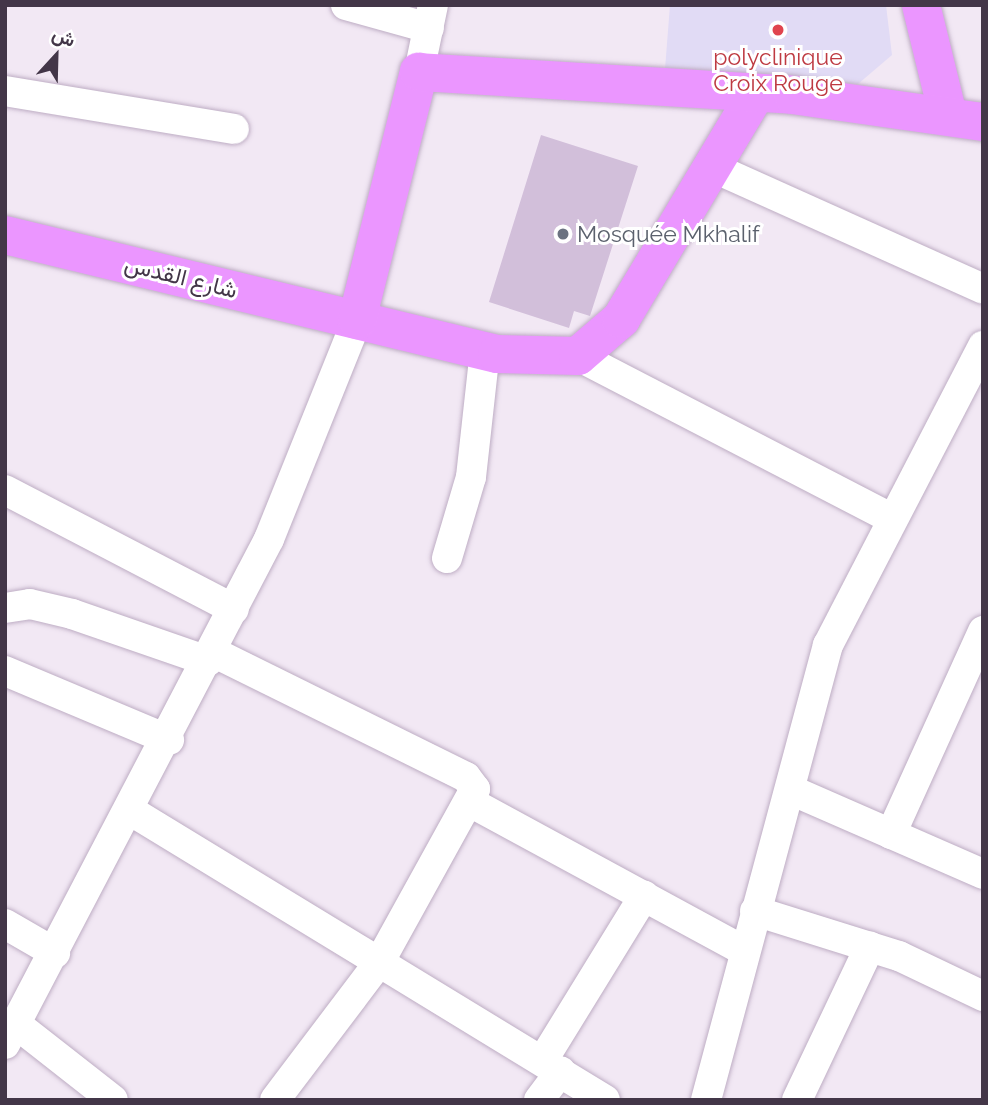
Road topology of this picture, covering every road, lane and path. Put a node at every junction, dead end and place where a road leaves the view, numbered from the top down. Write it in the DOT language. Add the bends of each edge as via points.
graph roads {
  1 [pos="346,5"];
  2 [pos="920,5"];
  3 [pos="431,16"];
  4 [pos="419,72"];
  5 [pos="5,91"];
  6 [pos="756,93"];
  7 [pos="965,118"];
  8 [pos="234,129"];
  9 [pos="712,167"];
  10 [pos="5,235"];
  11 [pos="983,289"];
  12 [pos="357,320"];
  13 [pos="983,346"];
  14 [pos="485,351"];
  15 [pos="578,356"];
  16 [pos="5,490"];
  17 [pos="891,518"];
  18 [pos="447,558"];
  19 [pos="5,608"];
  20 [pos="234,609"];
  21 [pos="983,631"];
  22 [pos="211,657"];
  23 [pos="5,671"];
  24 [pos="169,740"];
  25 [pos="793,791"];
  26 [pos="470,802"];
  27 [pos="131,811"];
  28 [pos="891,834"];
  29 [pos="983,874"];
  30 [pos="644,896"];
  31 [pos="755,911"];
  32 [pos="5,925"];
  33 [pos="870,946"];
  34 [pos="743,950"];
  35 [pos="54,953"];
  36 [pos="380,961"];
  37 [pos="983,996"];
  38 [pos="11,1034"];
  39 [pos="552,1066"];
  40 [pos="113,1100"];
  41 [pos="275,1100"];
  42 [pos="539,1100"];
  43 [pos="606,1100"];
  44 [pos="706,1100"];
  45 [pos="797,1100"];
  1 -- 3 [label="street"];
  2 -- 7 [label="main road"];
  3 -- 4 [label="street"];
  4 -- 6 [label="main road" via="676,93"];
  4 -- 12 [label="main road"];
  5 -- 8 [label="street"];
  6 -- 7 [label="main road"];
  6 -- 9 [label="main road"];
  9 -- 11 [label="street"];
  9 -- 15 [label="main road" via="621,318"];
  10 -- 12 [label="main road, شارع القدس"];
  12 -- 14 [label="main road, شارع القدس"];
  12 -- 20 [label="street"];
  13 -- 17 [label="street"];
  14 -- 15 [label="main road, شارع القدس"];
  14 -- 18 [label="street" via="471,477"];
  15 -- 17 [label="street"];
  16 -- 20 [label="street"];
  17 -- 25 [label="street" via="828,645"];
  19 -- 22 [label="street" via="30,604"];
  20 -- 22 [label="street"];
  21 -- 28 [label="street"];
  22 -- 24 [label="street"];
  22 -- 26 [label="street" via="466,777 475,789"];
  23 -- 24 [label="street"];
  24 -- 27 [label="street"];
  25 -- 28 [label="street"];
  25 -- 31 [label="street"];
  26 -- 30 [label="street"];
  26 -- 36 [label="street"];
  27 -- 35 [label="street"];
  27 -- 36 [label="street"];
  28 -- 29 [label="street"];
  30 -- 34 [label="street"];
  30 -- 39 [label="street"];
  31 -- 33 [label="street"];
  31 -- 34 [label="street"];
  32 -- 35 [label="street"];
  33 -- 37 [label="street"];
  33 -- 45 [label="street"];
  34 -- 44 [label="street"];
  35 -- 38 [label="street"];
  36 -- 39 [label="street"];
  36 -- 41 [label="street"];
  38 -- 40 [label="street"];
  39 -- 42 [label="street"];
  39 -- 43 [label="street"];
}
